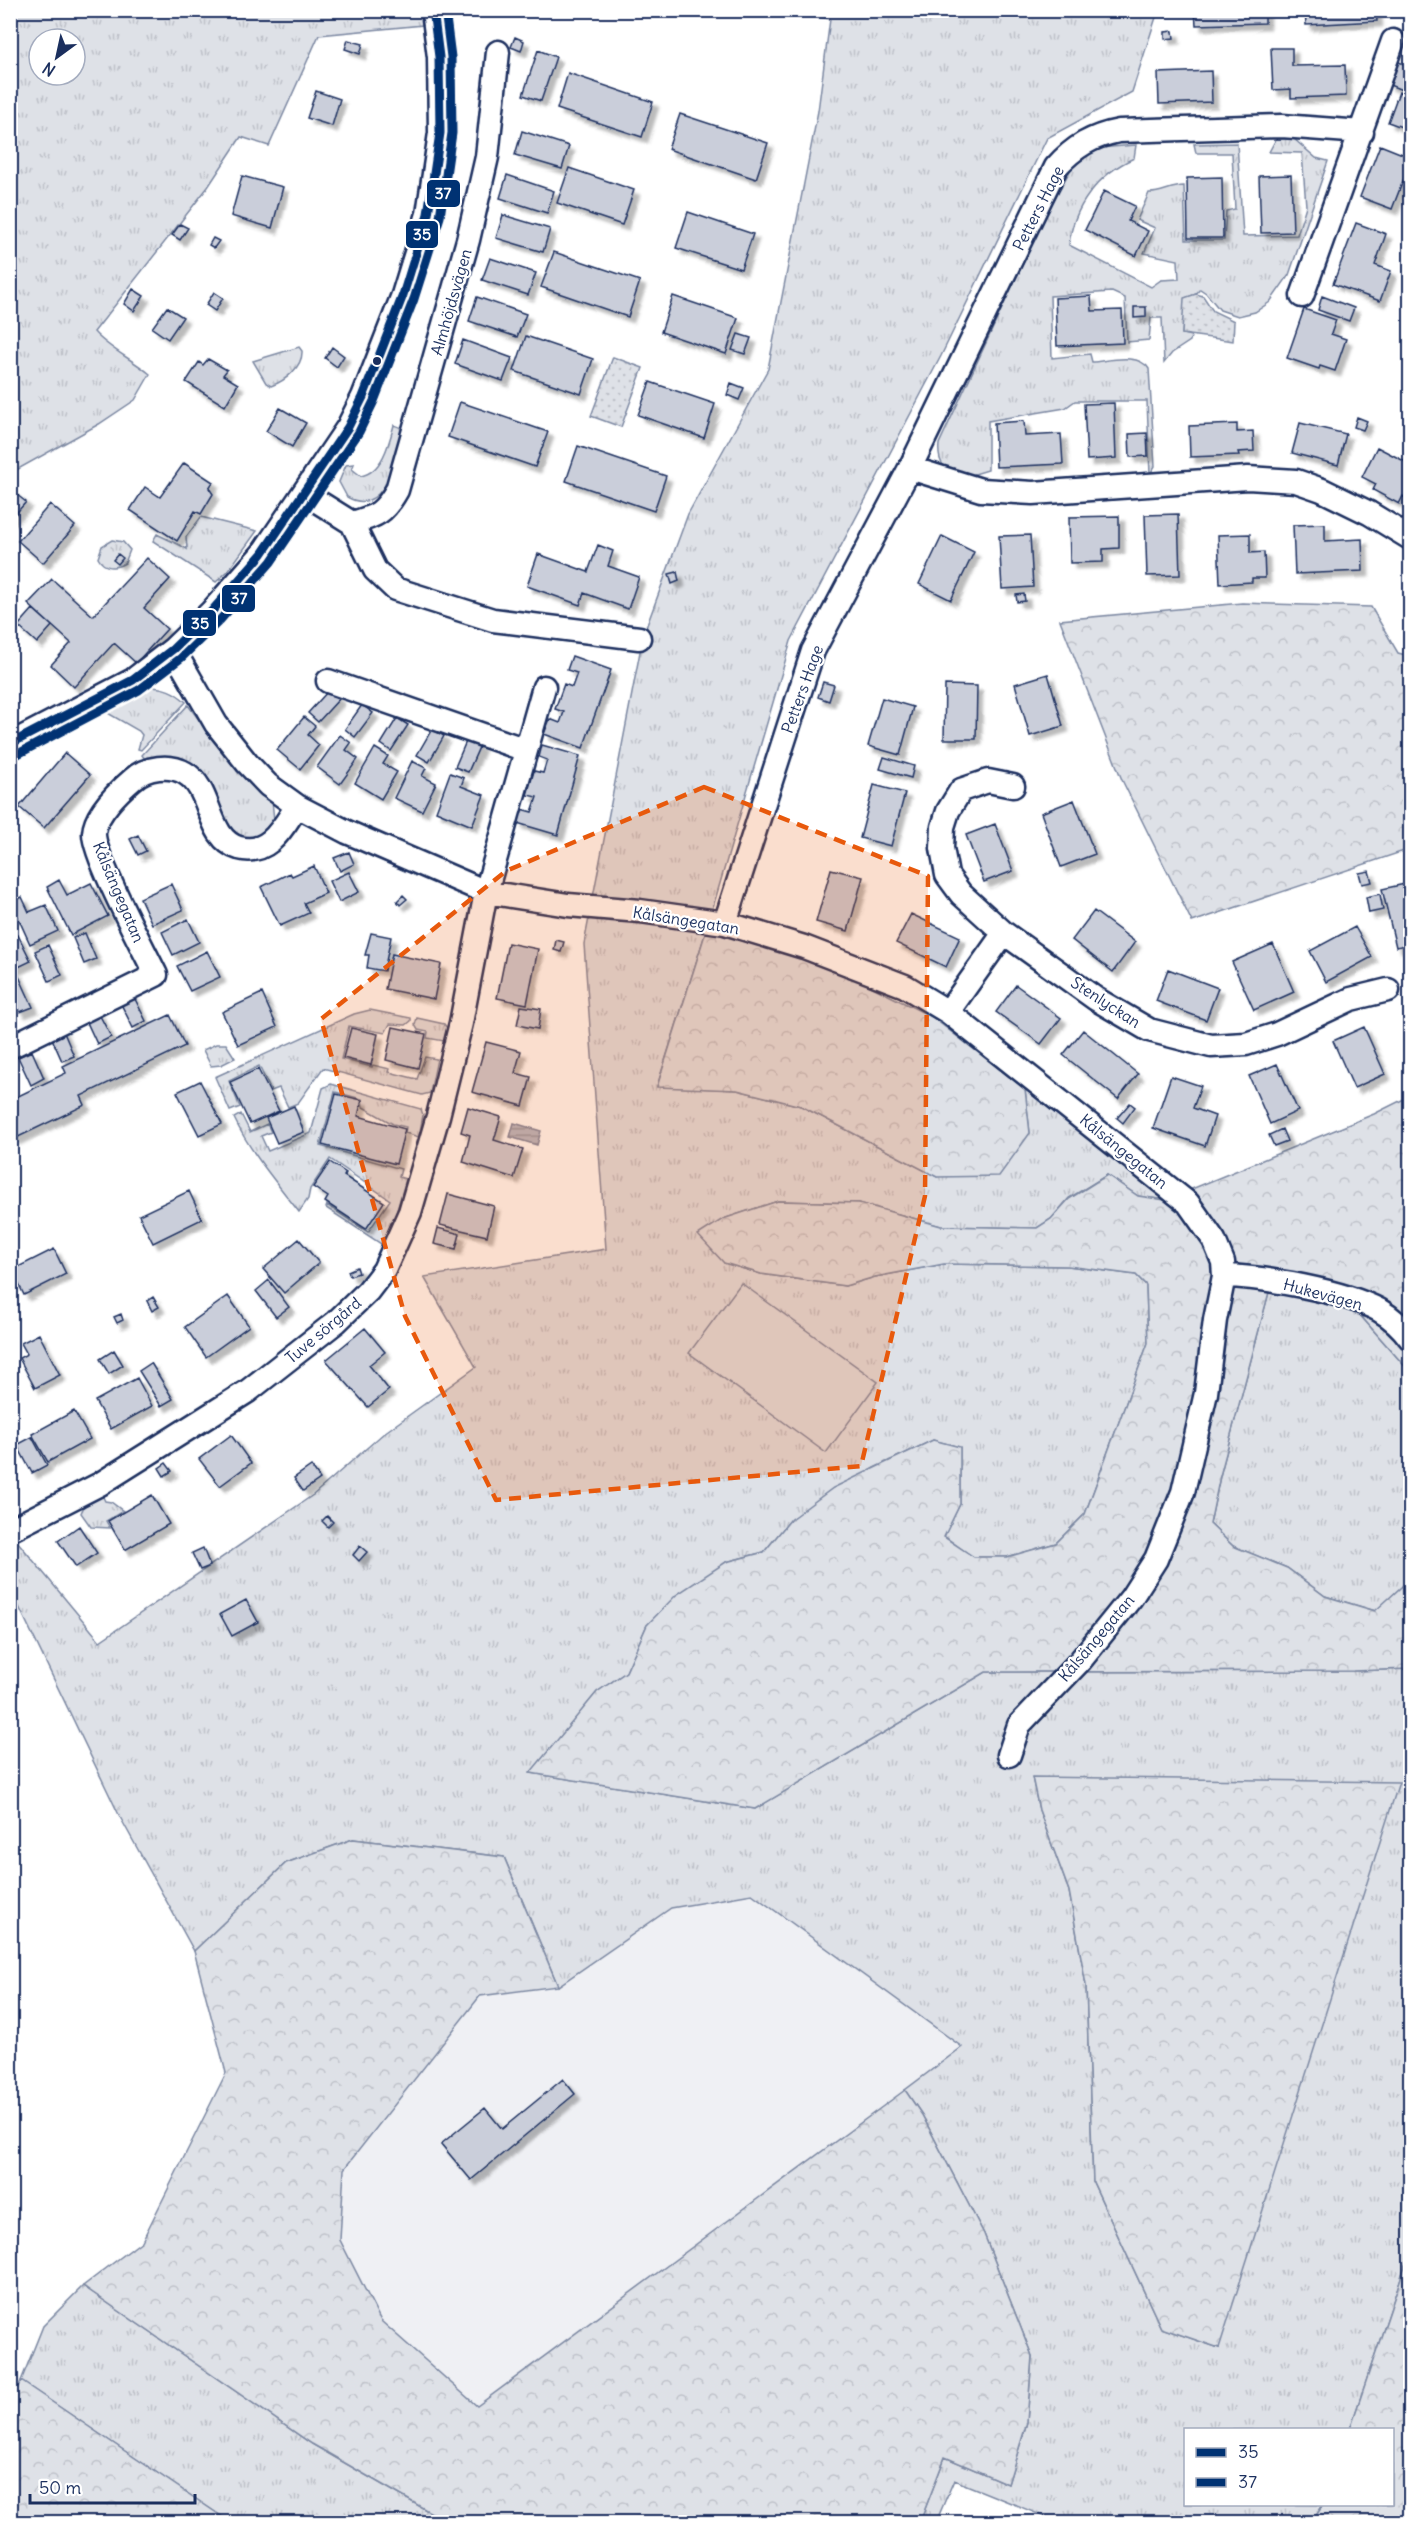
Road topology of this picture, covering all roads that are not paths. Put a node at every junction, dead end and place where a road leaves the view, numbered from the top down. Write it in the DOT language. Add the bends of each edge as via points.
graph roads {
  1 [pos="433,10"];
  2 [pos="1393,41"];
  3 [pos="498,52"];
  4 [pos="1362,132"];
  5 [pos="1302,296"];
  6 [pos="910,468"];
  7 [pos="304,493"];
  8 [pos="352,523"];
  9 [pos="1410,538"];
  10 [pos="639,638"];
  11 [pos="173,649"];
  12 [pos="328,681"];
  13 [pos="544,687"];
  14 [pos="10,744"];
  15 [pos="526,750"];
  16 [pos="1014,786"];
  17 [pos="297,806"];
  18 [pos="486,892"];
  19 [pos="725,923"];
  20 [pos="1004,933"];
  21 [pos="1388,990"];
  22 [pos="948,1012"];
  23 [pos="10,1047"];
  24 [pos="1224,1276"];
  25 [pos="1410,1338"];
  26 [pos="10,1530"];
  27 [pos="1009,1755"];
  1 -- 7 [label="street" via="439,57 440,133 428,214 403,295 363,397"];
  2 -- 4 [label="street"];
  3 -- 8 [label="street, Almhöjdsvägen" via="487,157 468,240 397,490 387,508"];
  4 -- 5 [label="street"];
  4 -- 6 [label="street, Petters Hage" via="1282,126 1119,131 1096,135 1070,151 1056,167"];
  6 -- 9 [label="street" via="981,490 1033,493 1248,478 1296,481 1369,513"];
  6 -- 19 [label="street, Petters Hage" via="813,651"];
  7 -- 8 [label="street"];
  7 -- 11 [label="street" via="262,554"];
  8 -- 10 [label="street" via="375,570 395,589 493,620"];
  11 -- 14 [label="street" via="133,680"];
  11 -- 17 [label="street, Kålsängegatan" via="216,724 247,764"];
  12 -- 15 [label="street"];
  13 -- 15 [label="street"];
  15 -- 18 [label="street"];
  16 -- 20 [label="street, Stenlyckan" via="988,781 961,790 943,827 947,875 961,894"];
  17 -- 18 [label="street, Kålsängegatan"];
  17 -- 23 [label="street, Kålsängegatan" via="266,846 241,848 224,838 198,787 185,773 155,768 134,778 99,817 95,845 156,975"];
  18 -- 19 [label="street, Kålsängegatan"];
  18 -- 26 [label="street, Tuve sörgård" via="461,1023 438,1116 410,1212 374,1284 336,1322 249,1391 100,1484"];
  19 -- 22 [label="street, Kålsängegatan" via="804,947 905,986"];
  20 -- 21 [label="street, Stenlyckan" via="1096,999 1149,1030 1211,1046 1267,1038 1351,999"];
  20 -- 22 [label="street"];
  22 -- 24 [label="street, Kålsängegatan" via="1188,1203 1214,1240"];
  24 -- 25 [label="street, Hukevägen" via="1254,1277 1348,1298 1379,1310"];
  24 -- 27 [label="street, Kålsängegatan" via="1206,1393 1183,1492 1156,1559 1131,1598 1080,1661 1018,1725"];
}
